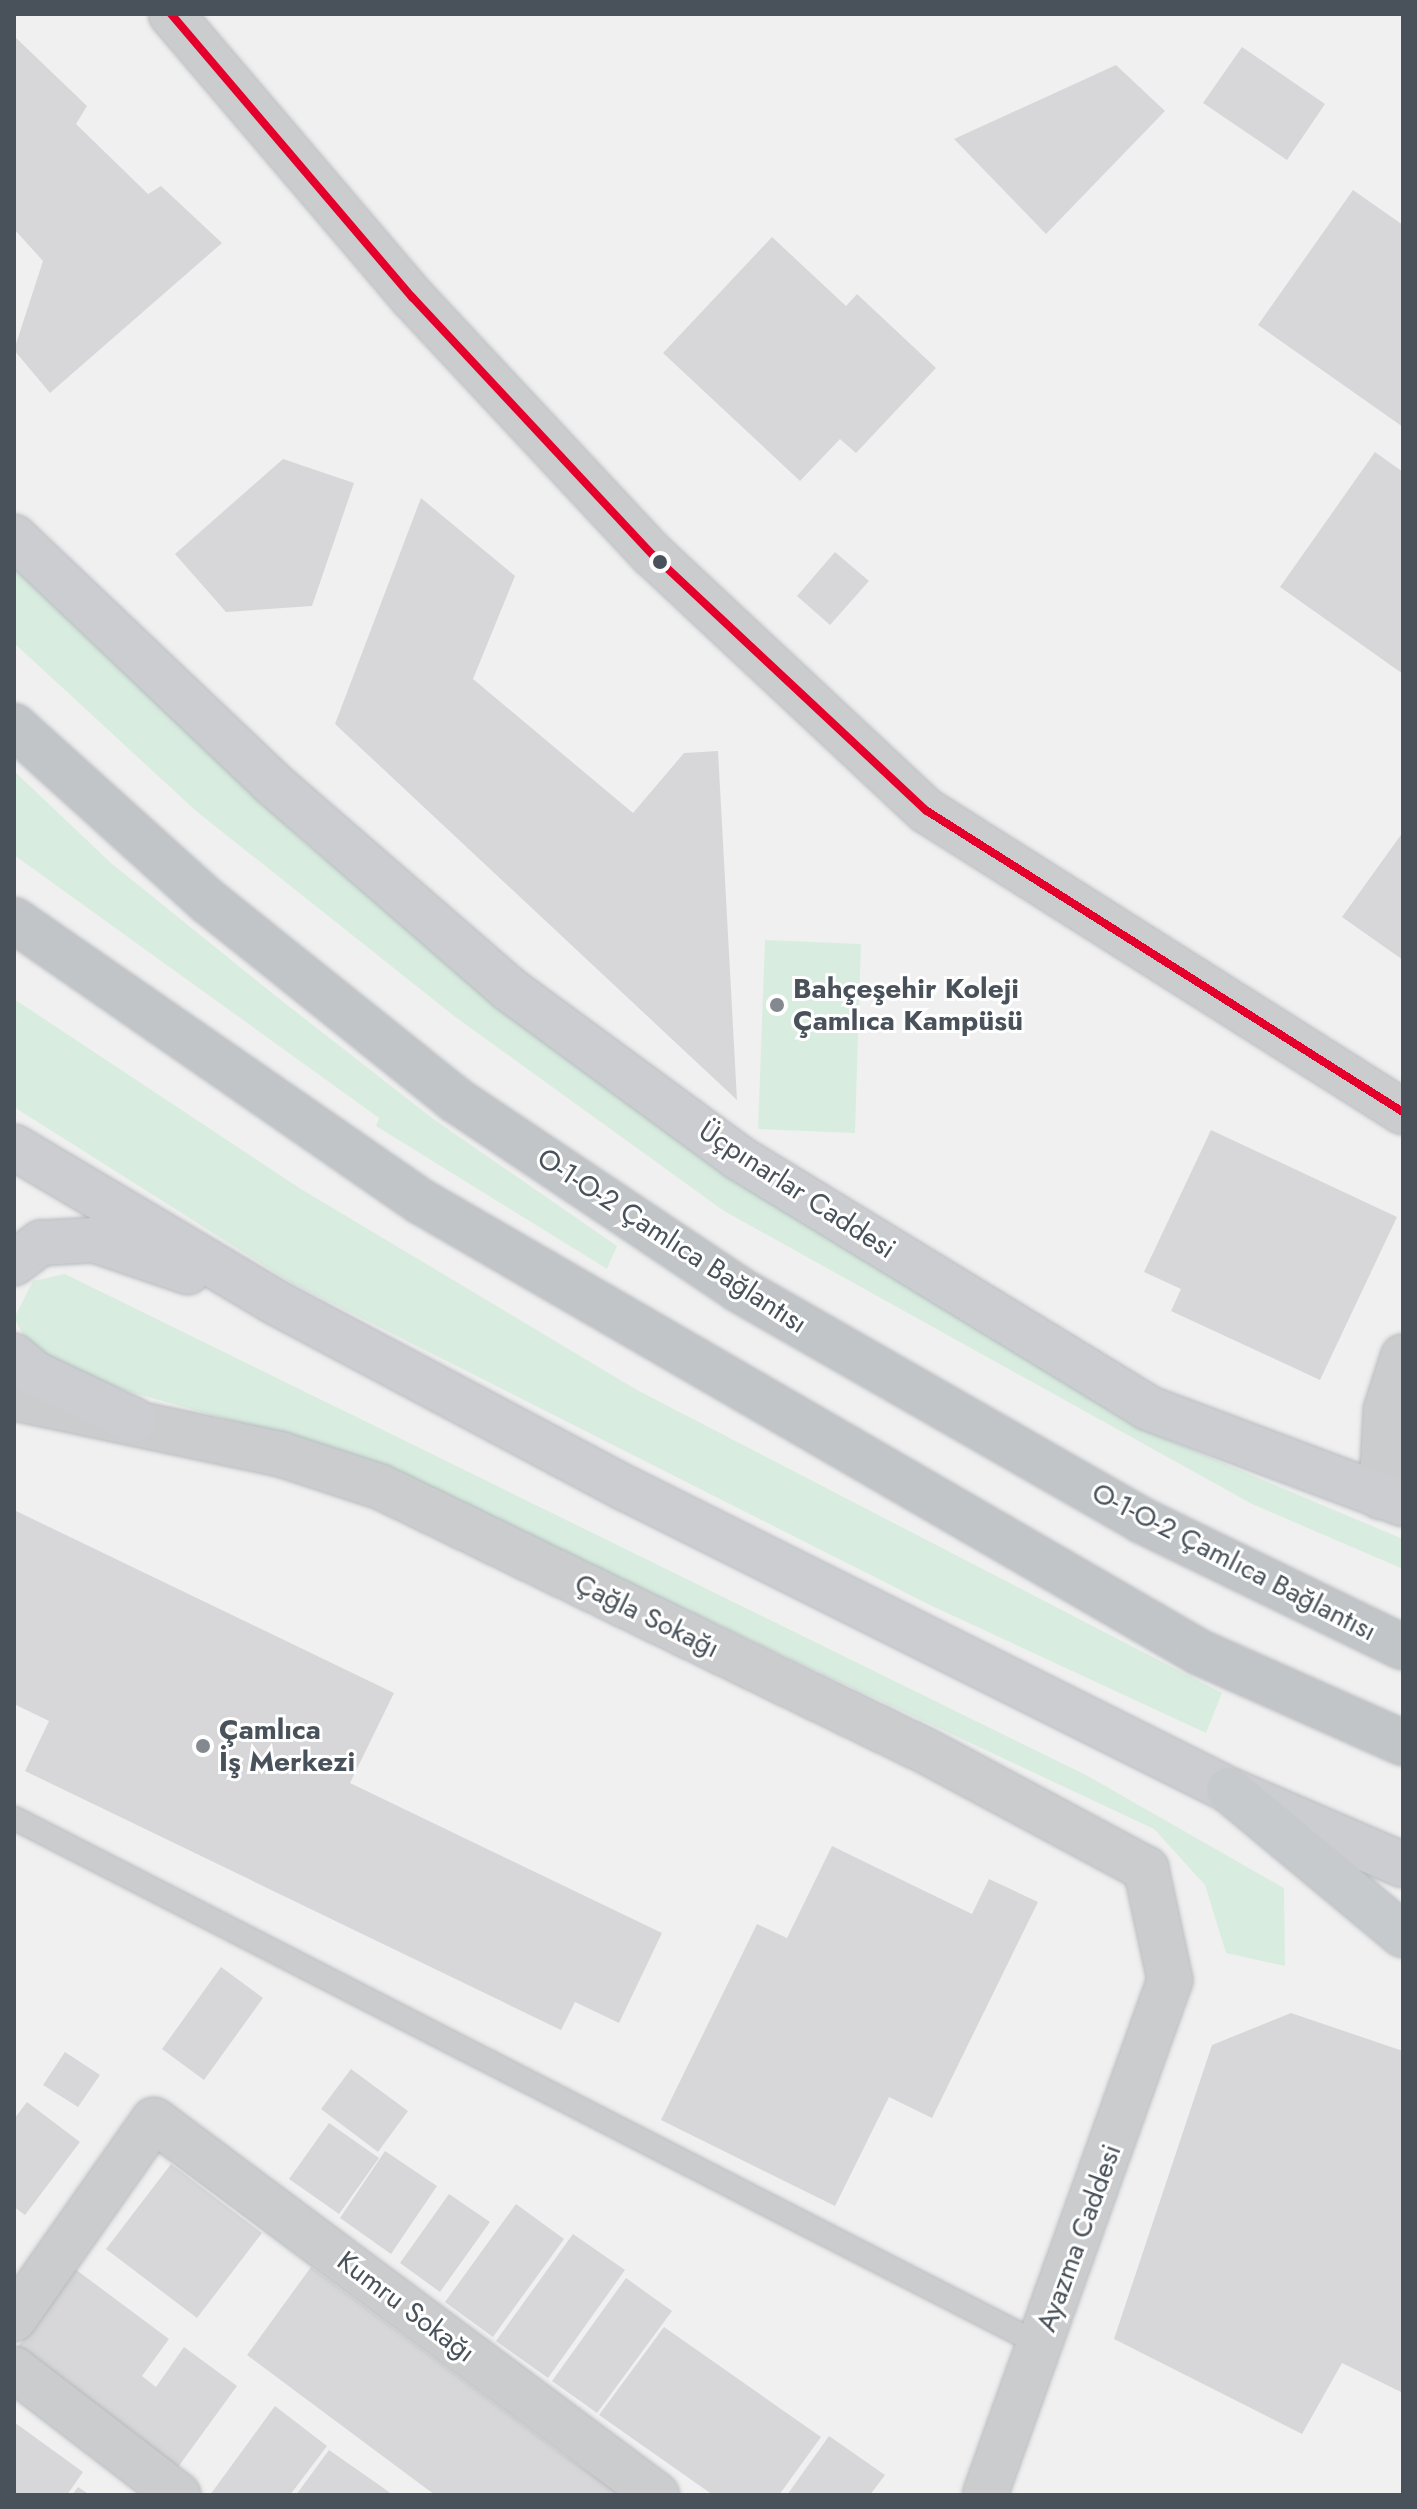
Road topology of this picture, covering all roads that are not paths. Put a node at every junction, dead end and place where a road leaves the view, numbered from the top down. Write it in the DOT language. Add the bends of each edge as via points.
graph roads {
  1 [pos="171,14"];
  2 [pos="14,537"];
  3 [pos="14,726"];
  4 [pos="14,920"];
  5 [pos="1403,1112"];
  6 [pos="14,1147"];
  7 [pos="14,1263"];
  8 [pos="273,1301"];
  9 [pos="14,1356"];
  10 [pos="1403,1357"];
  11 [pos="14,1398"];
  12 [pos="133,1420"];
  13 [pos="1392,1500"];
  14 [pos="1403,1647"];
  15 [pos="1403,1743"];
  16 [pos="1229,1790"];
  17 [pos="14,1818"];
  18 [pos="1403,1865"];
  19 [pos="1403,1935"];
  20 [pos="1170,1980"];
  21 [pos="14,2319"];
  22 [pos="1041,2345"];
  23 [pos="14,2369"];
  24 [pos="178,2495"];
  25 [pos="657,2495"];
  26 [pos="985,2495"];
  1 -- 5 [label="street" via="412,297 653,555 927,811"];
  2 -- 13 [label="main road, Üçpınarlar Caddesi" via="271,782 509,989 739,1158 1148,1408"];
  3 -- 14 [label="highway, O-1-O-2 Çamlıca Bağlantısı" via="209,902 456,1100 725,1280 1141,1520"];
  4 -- 15 [label="highway" via="420,1201 499,1248 1199,1652"];
  6 -- 8 [label="main road"];
  7 -- 8 [label="main road" via="41,1243 94,1240"];
  8 -- 16 [label="main road" via="627,1489"];
  9 -- 12 [label="main road" via="34,1373"];
  10 -- 13 [label="street" via="1386,1410"];
  11 -- 12 [label="street, Çağla Sokağı"];
  12 -- 20 [label="street, Çağla Sokağı" via="280,1454 381,1487 926,1751 1146,1869"];
  16 -- 18 [label="main road"];
  16 -- 19 [label="main road"];
  17 -- 22 [label="lane"];
  20 -- 22 [label="street, Ayazma Caddesi"];
  21 -- 25 [label="street, Kumru Sokağı" via="154,2120"];
  22 -- 26 [label="street, Ayazma Caddesi"];
  23 -- 24 [label="street"];
}
